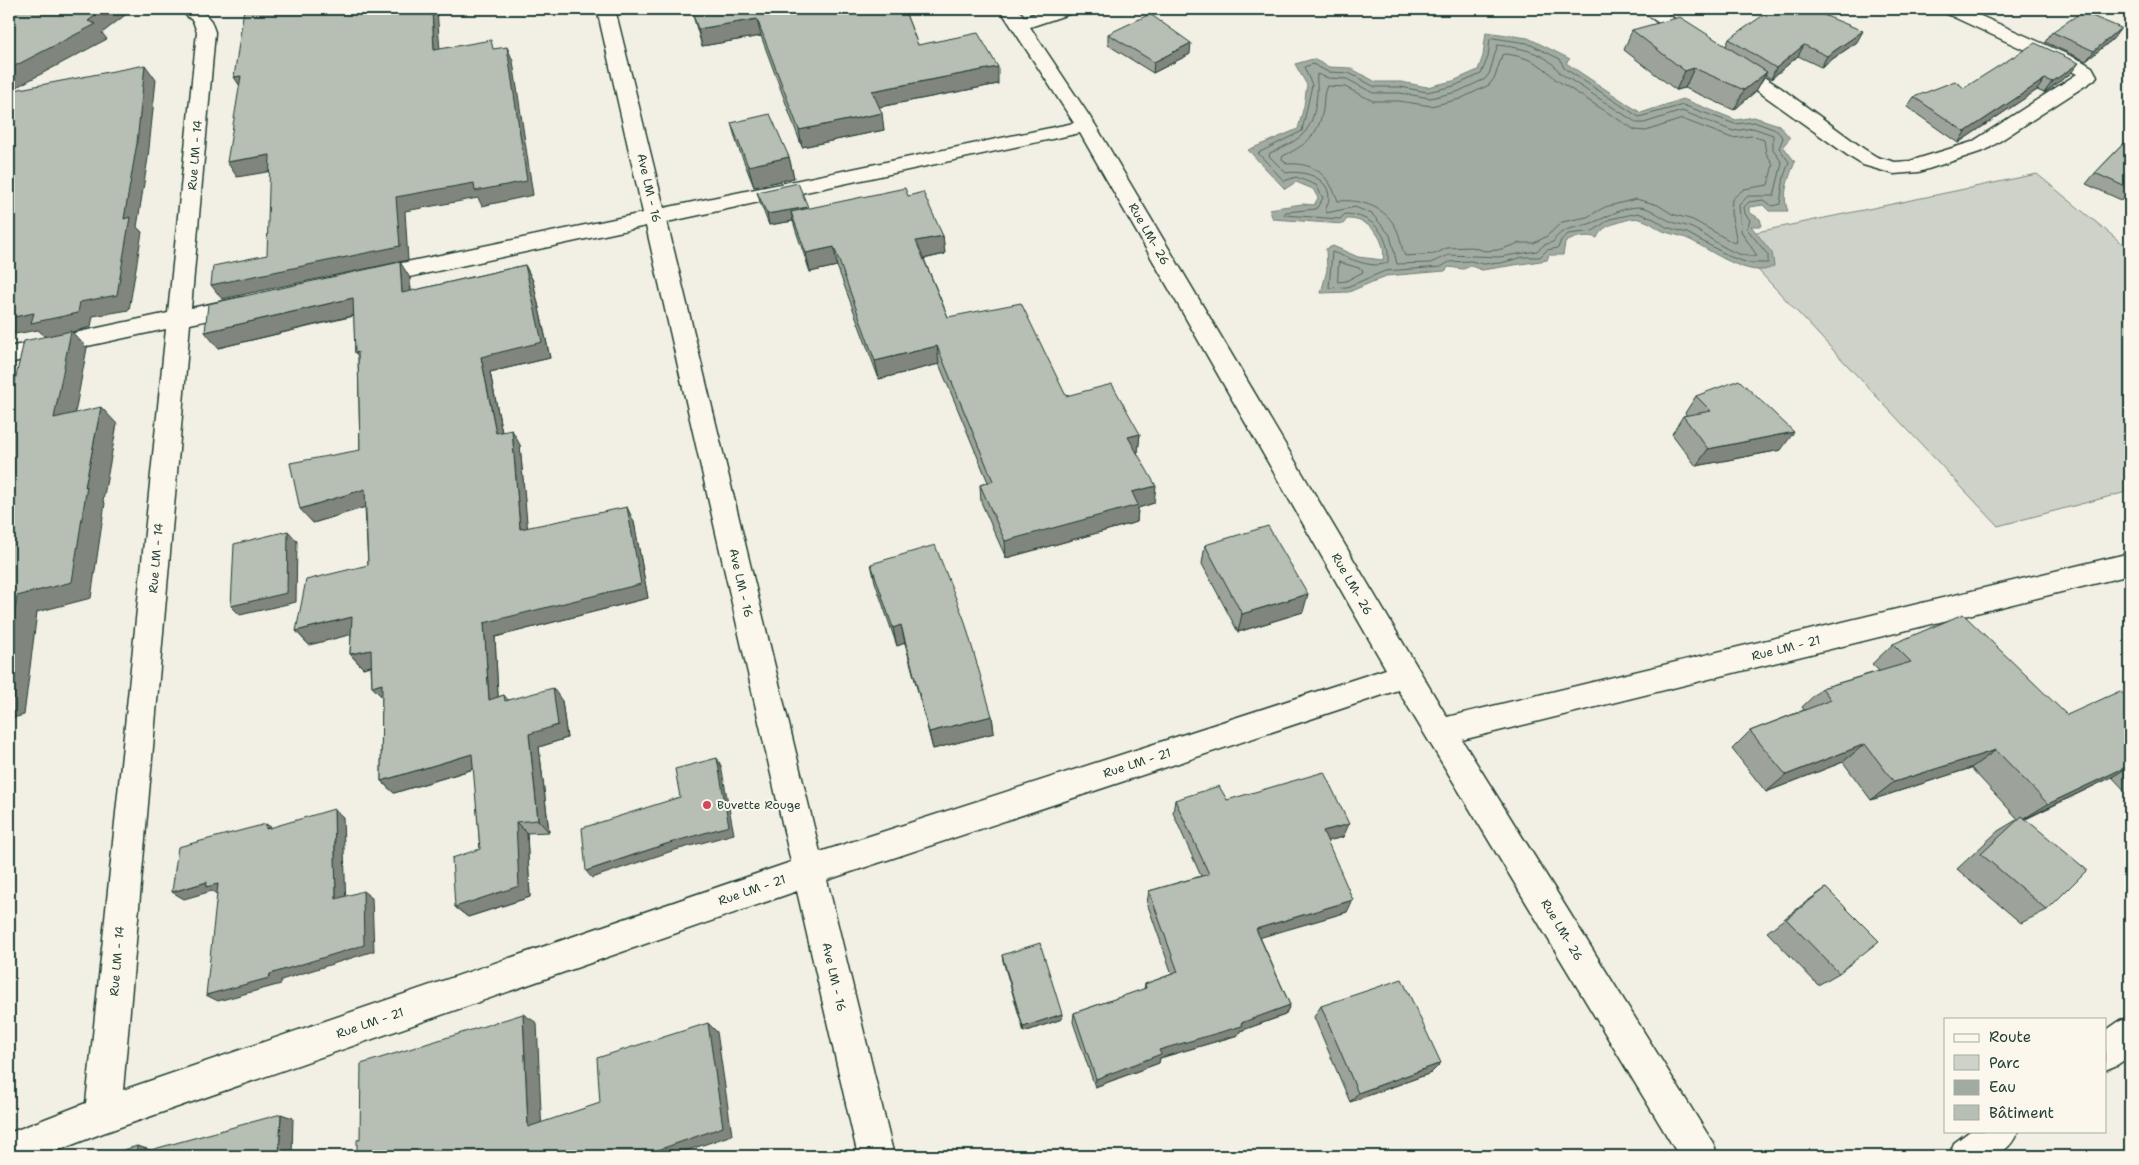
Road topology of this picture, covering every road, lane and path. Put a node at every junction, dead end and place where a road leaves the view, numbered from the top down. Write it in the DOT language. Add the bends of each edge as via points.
graph roads {
  1 [pos="188,9"];
  2 [pos="606,9"];
  3 [pos="1066,9"];
  4 [pos="1951,9"];
  5 [pos="1656,10"];
  6 [pos="1014,17"];
  7 [pos="1086,126"];
  8 [pos="655,216"];
  9 [pos="344,283"];
  10 [pos="266,300"];
  11 [pos="179,319"];
  12 [pos="9,355"];
  13 [pos="2130,564"];
  14 [pos="1405,675"];
  15 [pos="1441,732"];
  16 [pos="809,871"];
  17 [pos="2130,1034"];
  18 [pos="2106,1052"];
  19 [pos="102,1115"];
  20 [pos="1999,1132"];
  21 [pos="14,1151"];
  22 [pos="876,1156"];
  23 [pos="1700,1156"];
  24 [pos="1967,1156"];
  1 -- 11 [label="street, Rue LM - 14" via="204,22 206,32"];
  2 -- 8 [label="street, Ave LM - 16"];
  3 -- 6 [label="street"];
  4 -- 5 [label="street" via="2075,66 2085,71 2087,76 1979,146 1912,167 1894,168 1870,161 1857,153"];
  6 -- 7 [label="street, Rue LM- 26"];
  7 -- 8 [label="street"];
  7 -- 14 [label="street, Rue LM- 26"];
  8 -- 9 [label="street"];
  8 -- 16 [label="street, Ave LM - 16"];
  10 -- 11 [label="street"];
  11 -- 12 [label="street"];
  11 -- 19 [label="street, Rue LM - 14"];
  13 -- 15 [label="street, Rue LM - 21"];
  14 -- 15 [label="street, Rue LM- 26"];
  14 -- 16 [label="street, Rue LM - 21"];
  15 -- 23 [label="street, Rue LM- 26"];
  16 -- 19 [label="street, Rue LM - 21"];
  16 -- 22 [label="street, Ave LM - 16"];
  17 -- 18 [label="street"];
  19 -- 21 [label="street, Rue LM - 21"];
  20 -- 24 [label="street"];
}
